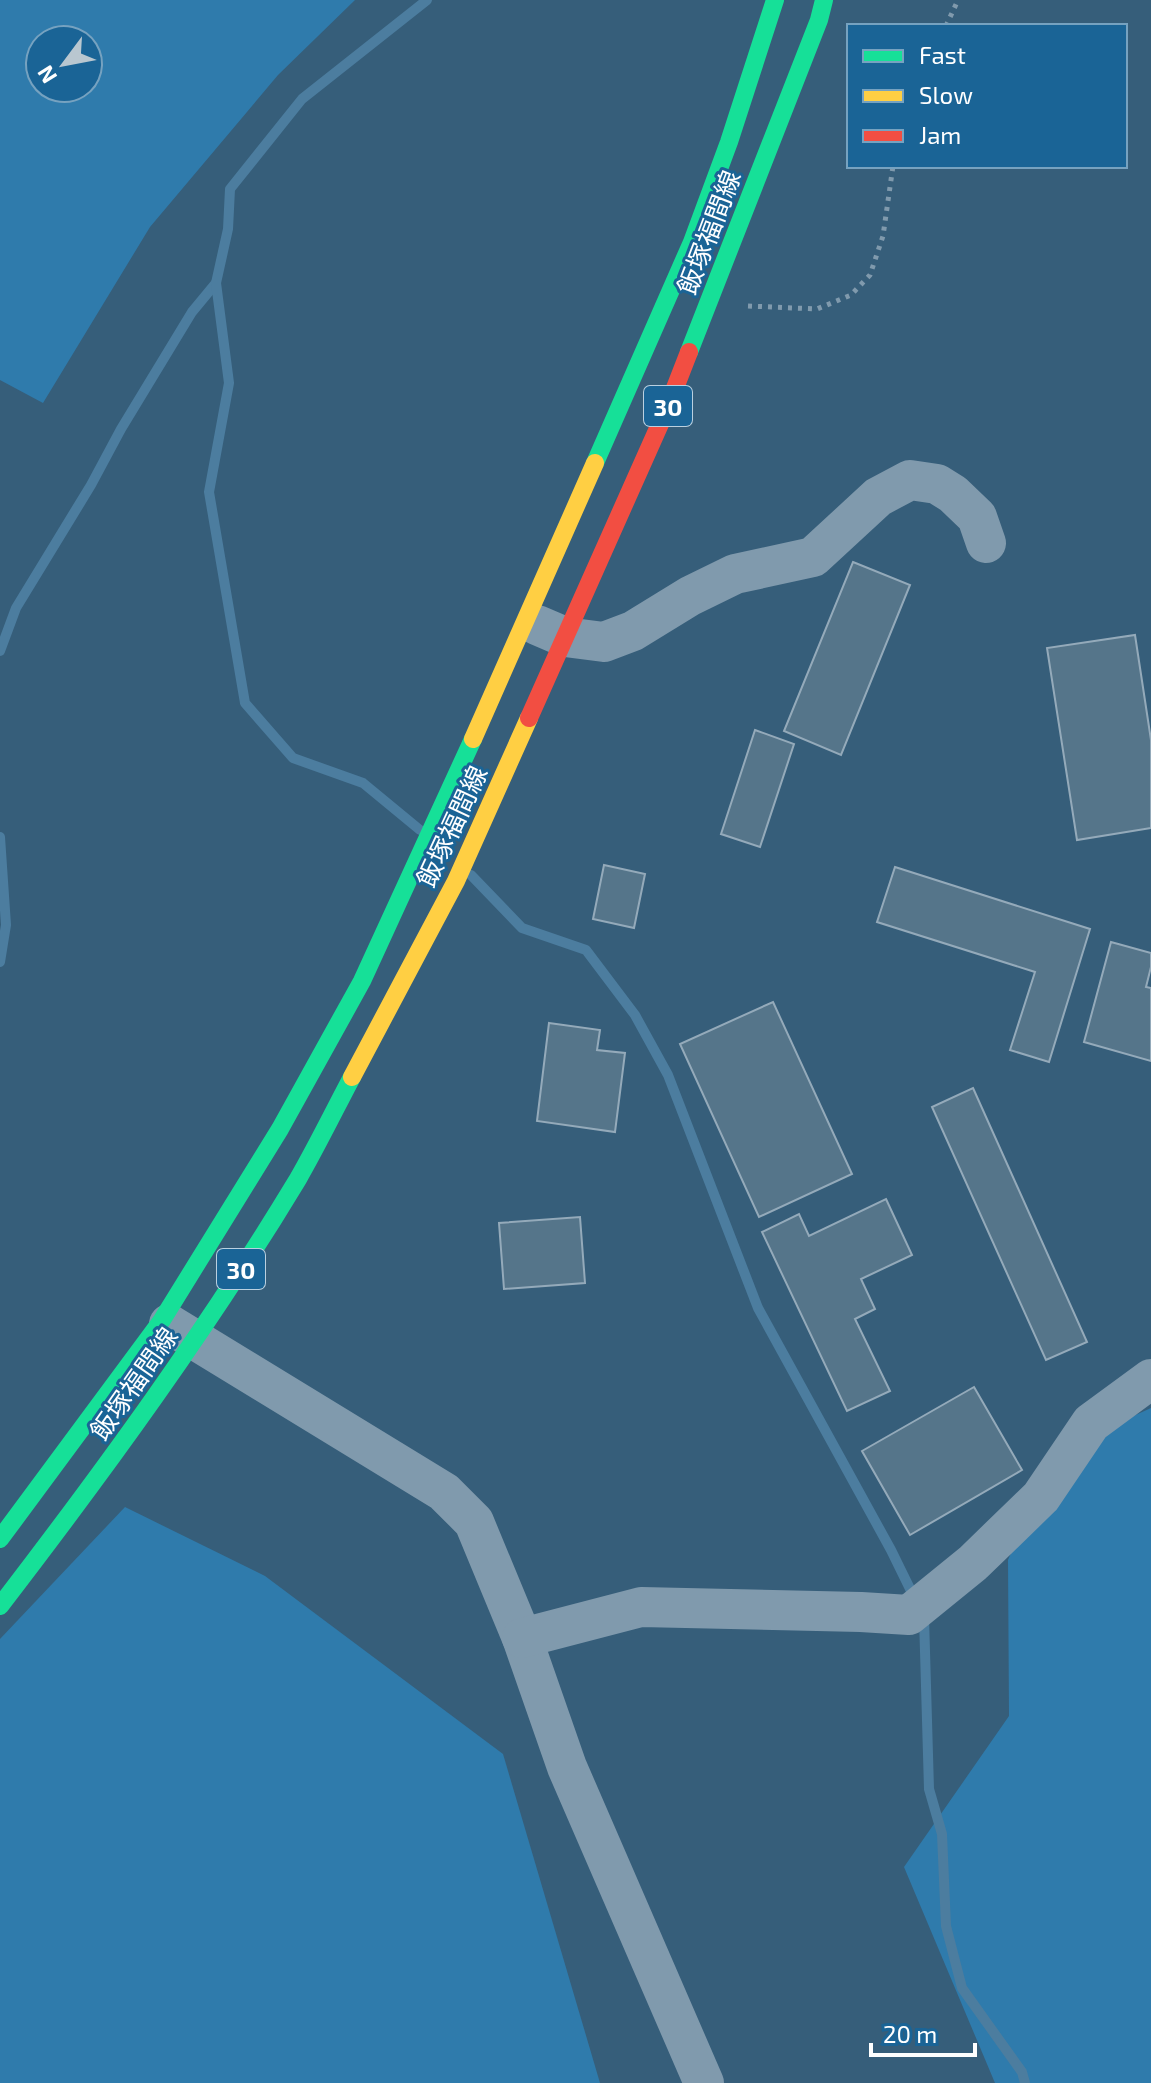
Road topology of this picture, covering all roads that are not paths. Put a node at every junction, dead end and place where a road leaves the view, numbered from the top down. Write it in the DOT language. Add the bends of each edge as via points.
graph roads {
  1 [pos="775,0"];
  2 [pos="824,0"];
  3 [pos="986,543"];
  4 [pos="526,620"];
  5 [pos="565,637"];
  6 [pos="162,1320"];
  7 [pos="196,1340"];
  8 [pos="1151,1379"];
  9 [pos="0,1539"];
  10 [pos="0,1606"];
  11 [pos="522,1638"];
  12 [pos="704,2083"];
  1 -- 4 [label="main road, 飯塚福間線 / 30" via="692,242"];
  2 -- 5 [label="main road, 飯塚福間線 / 30" via="668,406"];
  3 -- 5 [label="street" via="977,517 953,494 937,484 910,480 878,497 813,557 735,574 604,642"];
  4 -- 5 [label="street"];
  4 -- 6 [label="main road, 飯塚福間線 / 30" via="362,981 288,1116"];
  5 -- 7 [label="main road, 飯塚福間線 / 30" via="443,907 299,1177"];
  6 -- 7 [label="street"];
  6 -- 9 [label="main road, 飯塚福間線 / 30"];
  7 -- 10 [label="main road, 飯塚福間線 / 30"];
  7 -- 11 [label="street" via="444,1492 474,1522"];
  8 -- 11 [label="street" via="1091,1423 1041,1497 909,1615 641,1607"];
  11 -- 12 [label="street" via="567,1767"];
}
